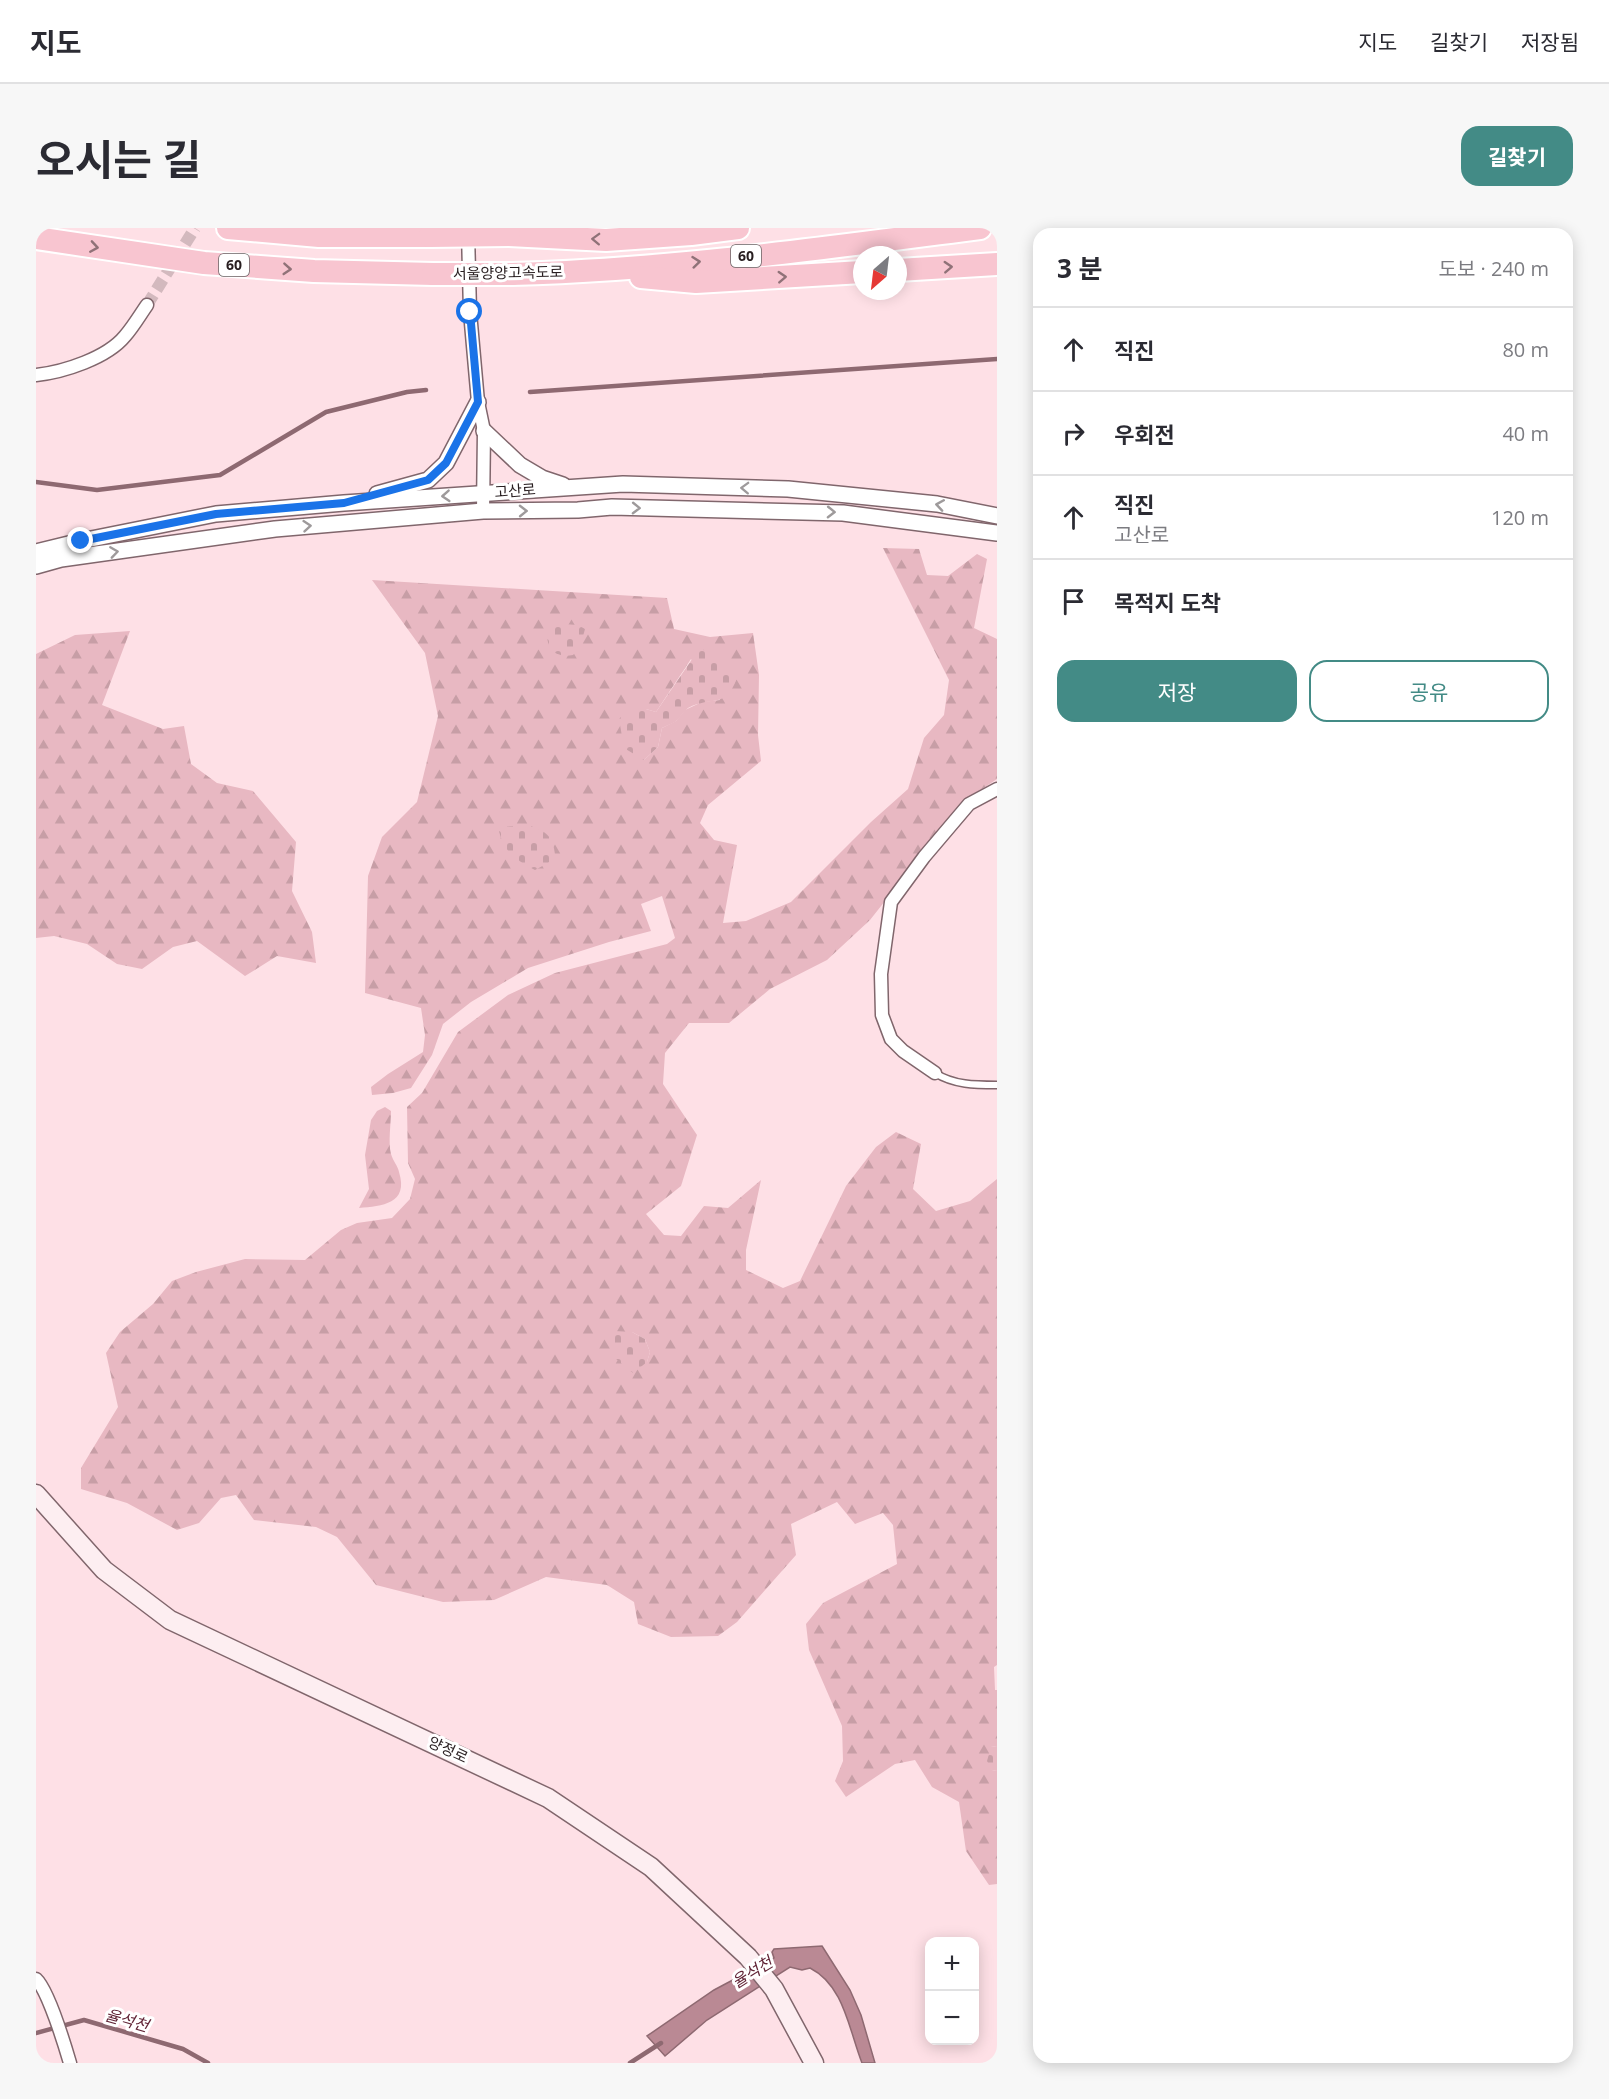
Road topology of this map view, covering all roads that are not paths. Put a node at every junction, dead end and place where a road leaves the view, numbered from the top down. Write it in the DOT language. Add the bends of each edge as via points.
graph roads {
  1 [pos="228,228"];
  2 [pos="468,228"];
  3 [pos="738,228"];
  4 [pos="980,228"];
  5 [pos="36,238"];
  6 [pos="997,264"];
  7 [pos="907,269"];
  8 [pos="576,272"];
  9 [pos="853,273"];
  10 [pos="147,305"];
  11 [pos="36,375"];
  12 [pos="478,402"];
  13 [pos="484,431"];
  14 [pos="572,487"];
  15 [pos="483,493"];
  16 [pos="344,503"];
  17 [pos="483,511"];
  18 [pos="997,516"];
  19 [pos="997,533"];
  20 [pos="36,552"];
  21 [pos="36,566"];
  22 [pos="997,789"];
  23 [pos="935,1073"];
  24 [pos="997,1085"];
  25 [pos="36,1494"];
  26 [pos="36,1979"];
  27 [pos="70,2062"];
  28 [pos="814,2063"];
  3 -- 1 [label="highway, 60, one-way, bridge" via="606,240 509,235 319,236"];
  2 -- 12 [label="street"];
  8 -- 4 [label="highway, 서울양양고속도로 / 60, one-way"];
  5 -- 8 [label="highway, 서울양양고속도로 / 60, one-way, bridge" via="204,263 314,271"];
  7 -- 6 [label="highway, one-way"];
  8 -- 9 [label="highway, one-way" via="696,282"];
  10 -- 11 [label="street" via="124,338 100,355 70,368"];
  12 -- 13 [label="street"];
  12 -- 16 [label="street" via="446,463 428,480"];
  13 -- 14 [label="street" via="519,465 542,478"];
  13 -- 15 [label="street"];
  14 -- 15 [label="street, 고산로"];
  18 -- 14 [label="street, 고산로, one-way" via="937,504 788,489 623,484"];
  15 -- 16 [label="street, 고산로, one-way"];
  15 -- 17 [label="street"];
  16 -- 20 [label="street, 고산로" via="216,514"];
  17 -- 19 [label="street, 고산로, one-way" via="612,507 843,513"];
  21 -- 17 [label="street, 고산로, one-way" via="61,559 275,529"];
  22 -- 23 [label="street" via="969,804 891,902 881,974 882,1015 891,1039"];
  23 -- 24 [label="lane" via="946,1080"];
  25 -- 28 [label="main road, 양정로" via="104,1570 170,1620 548,1798 651,1867 748,1957 774,1989"];
  26 -- 27 [label="street"];
}
